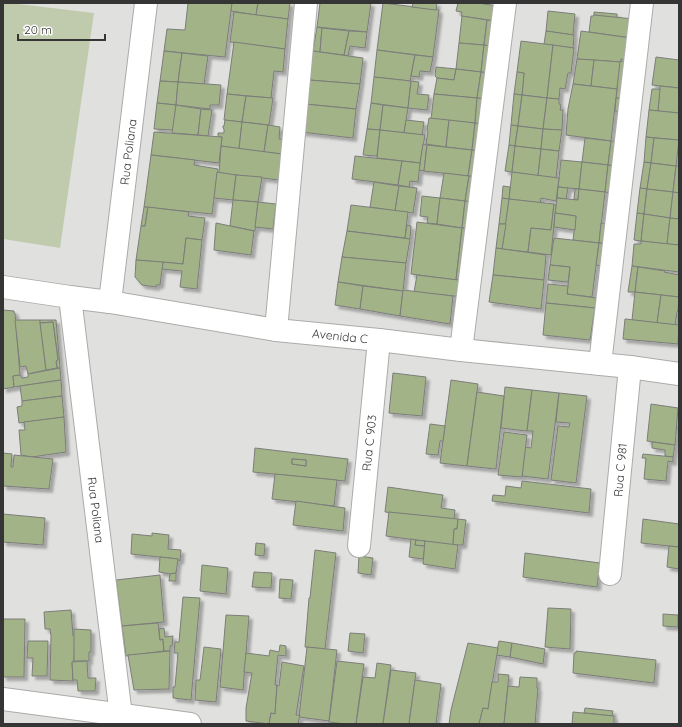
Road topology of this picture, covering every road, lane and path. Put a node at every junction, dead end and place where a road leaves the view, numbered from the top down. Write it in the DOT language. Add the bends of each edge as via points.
graph roads {
  1 [pos="146,3"];
  2 [pos="306,3"];
  3 [pos="505,3"];
  4 [pos="642,3"];
  5 [pos="3,287"];
  6 [pos="70,297"];
  7 [pos="110,302"];
  8 [pos="276,330"];
  9 [pos="379,340"];
  10 [pos="460,350"];
  11 [pos="600,364"];
  12 [pos="630,367"];
  13 [pos="679,374"];
  14 [pos="359,546"];
  15 [pos="610,574"];
  16 [pos="3,699"];
  17 [pos="122,720"];
  18 [pos="190,724"];
  1 -- 7 [label="street, Rua Poliana"];
  2 -- 8 [label="street"];
  3 -- 10 [label="street"];
  4 -- 11 [label="street"];
  5 -- 6 [label="street, Avenida C"];
  6 -- 7 [label="street, Avenida C"];
  6 -- 17 [label="street, Rua Poliana"];
  7 -- 8 [label="street, Avenida C"];
  8 -- 9 [label="street, Avenida C"];
  9 -- 10 [label="street, Avenida C"];
  9 -- 14 [label="street, Rua C 903"];
  10 -- 11 [label="street, Avenida C"];
  11 -- 12 [label="street, Avenida C"];
  12 -- 13 [label="street, Avenida C"];
  12 -- 15 [label="street, Rua C 981"];
  16 -- 17 [label="street"];
  17 -- 18 [label="street"];
}
